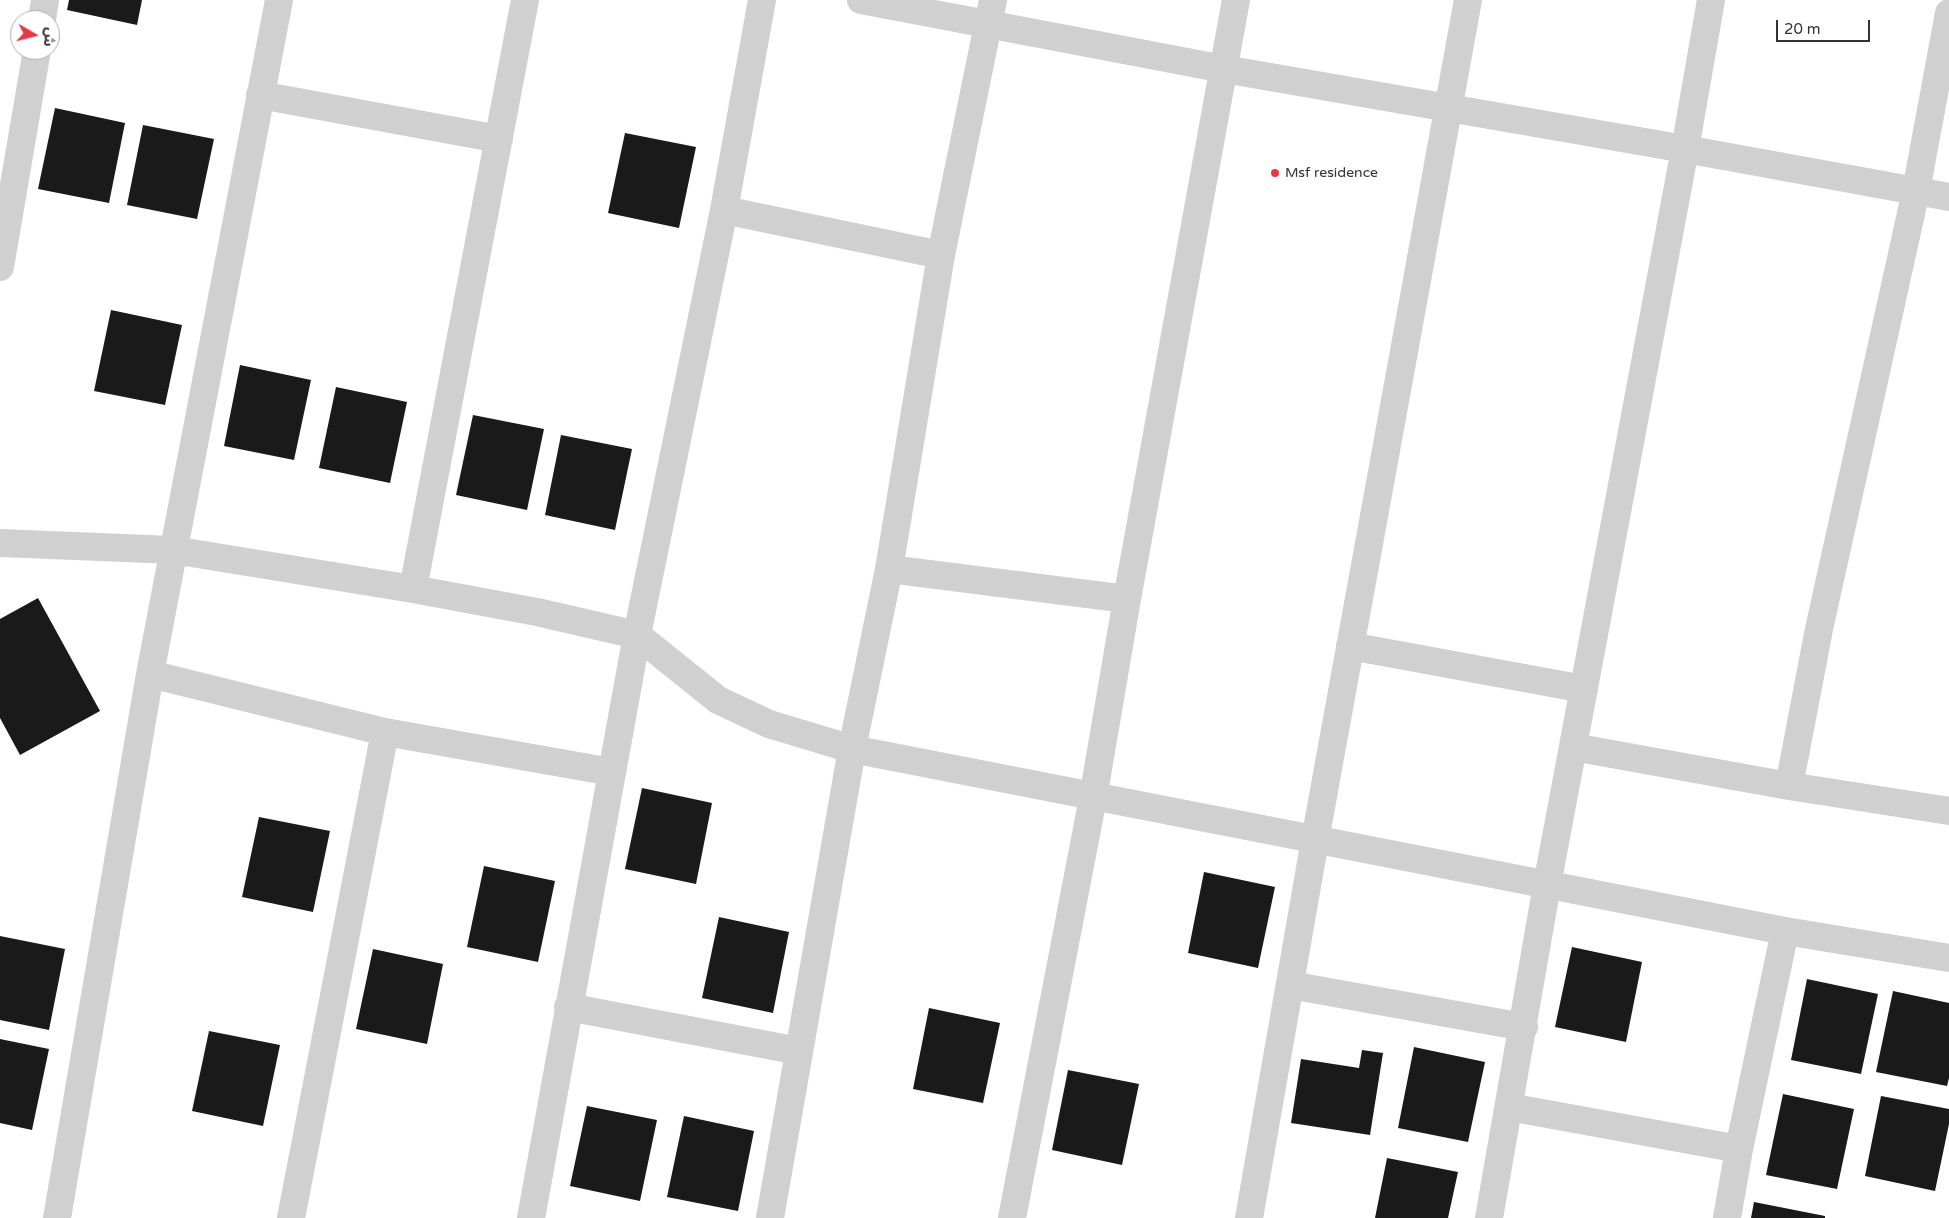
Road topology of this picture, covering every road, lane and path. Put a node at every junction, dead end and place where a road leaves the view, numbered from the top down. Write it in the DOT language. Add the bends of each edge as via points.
graph roads {
  1 [pos="279,0"];
  2 [pos="525,0"];
  3 [pos="762,0"];
  4 [pos="861,0"];
  5 [pos="1236,0"];
  6 [pos="1468,0"];
  7 [pos="1711,0"];
  8 [pos="990,12"];
  9 [pos="1949,13"];
  10 [pos="35,60"];
  11 [pos="1224,69"];
  12 [pos="260,95"];
  13 [pos="1448,107"];
  14 [pos="499,139"];
  15 [pos="1685,148"];
  16 [pos="1916,191"];
  17 [pos="1949,197"];
  18 [pos="724,210"];
  19 [pos="941,255"];
  20 [pos="0,267"];
  21 [pos="0,543"];
  22 [pos="173,550"];
  23 [pos="889,569"];
  24 [pos="413,589"];
  25 [pos="1127,599"];
  26 [pos="637,635"];
  27 [pos="1350,646"];
  28 [pos="150,674"];
  29 [pos="1584,689"];
  30 [pos="385,732"];
  31 [pos="1573,747"];
  32 [pos="852,749"];
  33 [pos="612,772"];
  34 [pos="1789,786"];
  35 [pos="1093,798"];
  36 [pos="1949,811"];
  37 [pos="1315,840"];
  38 [pos="1547,885"];
  39 [pos="1785,931"];
  40 [pos="1949,958"];
  41 [pos="1290,985"];
  42 [pos="568,1007"];
  43 [pos="1524,1028"];
  44 [pos="799,1051"];
  45 [pos="1509,1107"];
  46 [pos="1739,1149"];
  47 [pos="58,1218"];
  48 [pos="291,1218"];
  49 [pos="532,1218"];
  50 [pos="770,1218"];
  51 [pos="1012,1218"];
  52 [pos="1249,1218"];
  53 [pos="1489,1218"];
  54 [pos="1727,1218"];
  1 -- 12 [label="street"];
  2 -- 14 [label="street"];
  3 -- 18 [label="street"];
  4 -- 8 [label="street"];
  5 -- 11 [label="street"];
  6 -- 13 [label="street"];
  7 -- 15 [label="street"];
  8 -- 11 [label="street"];
  8 -- 19 [label="street"];
  9 -- 16 [label="street"];
  10 -- 20 [label="street"];
  11 -- 13 [label="street"];
  11 -- 25 [label="street"];
  12 -- 14 [label="street"];
  12 -- 22 [label="street"];
  13 -- 15 [label="street"];
  13 -- 27 [label="street"];
  14 -- 24 [label="street"];
  15 -- 16 [label="street"];
  15 -- 29 [label="street"];
  16 -- 17 [label="street"];
  16 -- 34 [label="street" via="1819,629"];
  18 -- 19 [label="street"];
  18 -- 26 [label="street"];
  19 -- 23 [label="street"];
  21 -- 22 [label="street"];
  22 -- 24 [label="street"];
  22 -- 28 [label="street"];
  23 -- 25 [label="street"];
  23 -- 32 [label="street"];
  24 -- 26 [label="street"];
  25 -- 35 [label="street"];
  26 -- 32 [label="street" via="718,700 769,724"];
  26 -- 33 [label="street"];
  27 -- 29 [label="street"];
  27 -- 37 [label="street"];
  28 -- 30 [label="street"];
  28 -- 47 [label="street"];
  29 -- 31 [label="street"];
  30 -- 33 [label="street"];
  30 -- 48 [label="street"];
  31 -- 34 [label="street"];
  31 -- 38 [label="street"];
  32 -- 35 [label="street"];
  32 -- 44 [label="street"];
  33 -- 42 [label="street"];
  34 -- 36 [label="street"];
  35 -- 37 [label="street"];
  35 -- 51 [label="street"];
  37 -- 38 [label="street"];
  37 -- 41 [label="street"];
  38 -- 39 [label="street"];
  38 -- 43 [label="street"];
  39 -- 40 [label="street"];
  39 -- 46 [label="street"];
  41 -- 43 [label="street"];
  41 -- 52 [label="street"];
  42 -- 44 [label="street"];
  42 -- 49 [label="street"];
  43 -- 45 [label="street"];
  44 -- 50 [label="street"];
  45 -- 46 [label="street"];
  45 -- 53 [label="street"];
  46 -- 54 [label="street"];
}
